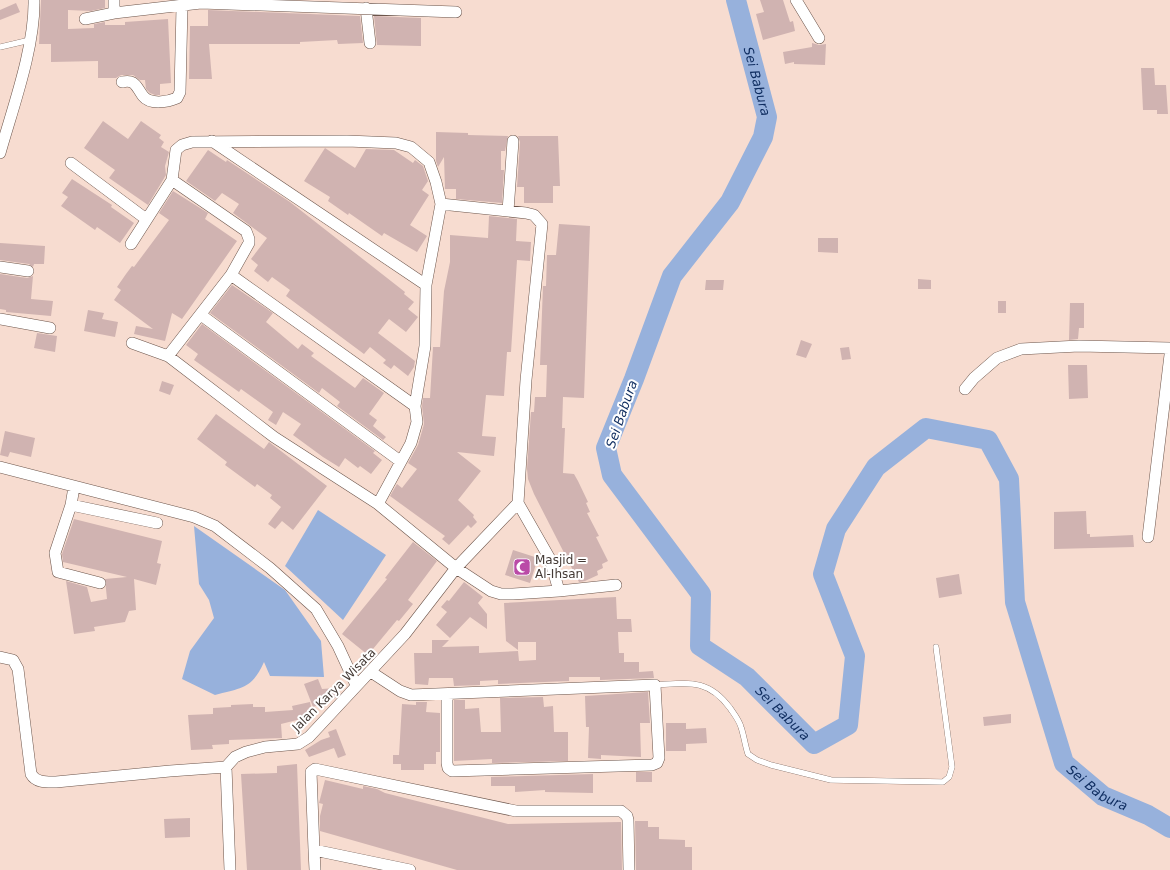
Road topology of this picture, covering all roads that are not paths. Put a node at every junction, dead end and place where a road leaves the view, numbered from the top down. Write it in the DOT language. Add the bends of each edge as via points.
graph roads {
  1 [pos="34,0"];
  2 [pos="114,0"];
  3 [pos="796,0"];
  4 [pos="202,2"];
  5 [pos="182,7"];
  6 [pos="366,8"];
  7 [pos="456,12"];
  8 [pos="114,13"];
  9 [pos="84,20"];
  10 [pos="819,38"];
  11 [pos="30,40"];
  12 [pos="370,43"];
  13 [pos="0,47"];
  14 [pos="122,82"];
  15 [pos="212,141"];
  16 [pos="513,141"];
  17 [pos="0,153"];
  18 [pos="71,163"];
  19 [pos="172,180"];
  20 [pos="441,204"];
  21 [pos="508,211"];
  22 [pos="146,219"];
  23 [pos="132,244"];
  24 [pos="0,267"];
  25 [pos="28,271"];
  26 [pos="231,275"];
  27 [pos="426,285"];
  28 [pos="201,315"];
  29 [pos="0,320"];
  30 [pos="50,328"];
  31 [pos="132,343"];
  32 [pos="1170,348"];
  33 [pos="1170,355"];
  34 [pos="168,356"];
  35 [pos="965,389"];
  36 [pos="415,406"];
  37 [pos="400,461"];
  38 [pos="0,467"];
  39 [pos="74,487"];
  40 [pos="518,503"];
  41 [pos="378,504"];
  42 [pos="72,505"];
  43 [pos="157,523"];
  44 [pos="1148,538"];
  45 [pos="456,568"];
  46 [pos="100,583"];
  47 [pos="616,584"];
  48 [pos="559,591"];
  49 [pos="936,647"];
  50 [pos="0,657"];
  51 [pos="371,672"];
  52 [pos="356,685"];
  53 [pos="654,685"];
  54 [pos="447,694"];
  55 [pos="226,767"];
  56 [pos="314,850"];
  57 [pos="230,870"];
  58 [pos="315,870"];
  59 [pos="410,870"];
  60 [pos="629,870"];
  1 -- 11 [label="street"];
  2 -- 8 [label="street"];
  3 -- 10 [label="street"];
  4 -- 5 [label="street"];
  4 -- 6 [label="street"];
  5 -- 8 [label="street"];
  5 -- 14 [label="street" via="180,92 177,98 164,102 148,100 134,82"];
  6 -- 7 [label="street"];
  6 -- 12 [label="street"];
  8 -- 9 [label="street"];
  11 -- 13 [label="lane"];
  11 -- 17 [label="street"];
  15 -- 19 [label="street" via="192,142 179,147 176,150"];
  15 -- 20 [label="street" via="347,140 396,143 411,147 429,162"];
  15 -- 27 [label="street"];
  16 -- 21 [label="street"];
  18 -- 22 [label="street"];
  19 -- 22 [label="street"];
  19 -- 26 [label="street" via="248,234 249,243"];
  20 -- 21 [label="street"];
  20 -- 27 [label="street"];
  21 -- 40 [label="street" via="534,215 542,224 526,380"];
  22 -- 23 [label="street"];
  24 -- 25 [label="street"];
  26 -- 28 [label="street"];
  26 -- 36 [label="street"];
  27 -- 36 [label="street" via="425,346"];
  28 -- 34 [label="street"];
  28 -- 37 [label="street"];
  29 -- 30 [label="street"];
  31 -- 34 [label="street"];
  32 -- 35 [label="street" via="1079,346 1021,349 997,358"];
  33 -- 44 [label="street"];
  34 -- 41 [label="street" via="274,437"];
  36 -- 37 [label="street" via="417,422 411,443"];
  37 -- 41 [label="street"];
  38 -- 39 [label="street"];
  39 -- 42 [label="street"];
  39 -- 52 [label="street" via="194,518 215,526 270,568 316,609 338,646"];
  40 -- 45 [label="street, Jalan Karya Wisata"];
  40 -- 48 [label="street" via="550,559"];
  41 -- 45 [label="street"];
  42 -- 43 [label="street"];
  42 -- 46 [label="street" via="55,553 58,572"];
  45 -- 48 [label="street" via="491,591 501,594"];
  45 -- 51 [label="street, Jalan Karya Wisata" via="405,634"];
  47 -- 48 [label="street"];
  49 -- 53 [label="lane" via="952,767 949,777 943,782 831,780 771,765 748,754 737,717 720,695 707,687 688,684"];
  50 -- 55 [label="street" via="13,660 18,669 31,774 40,781 56,782"];
  51 -- 52 [label="street, Jalan Karya Wisata"];
  51 -- 54 [label="street" via="400,692 411,695"];
  52 -- 55 [label="street, Jalan Karya Wisata" via="316,731 298,744 265,747 246,752 235,757"];
  53 -- 54 [label="street"];
  53 -- 54 [label="street" via="659,758 657,763 652,765 452,772 447,763"];
  55 -- 57 [label="street"];
  56 -- 58 [label="street"];
  56 -- 59 [label="street"];
  56 -- 60 [label="street" via="311,778 311,772 314,770 516,811 621,811 628,820"];
}
